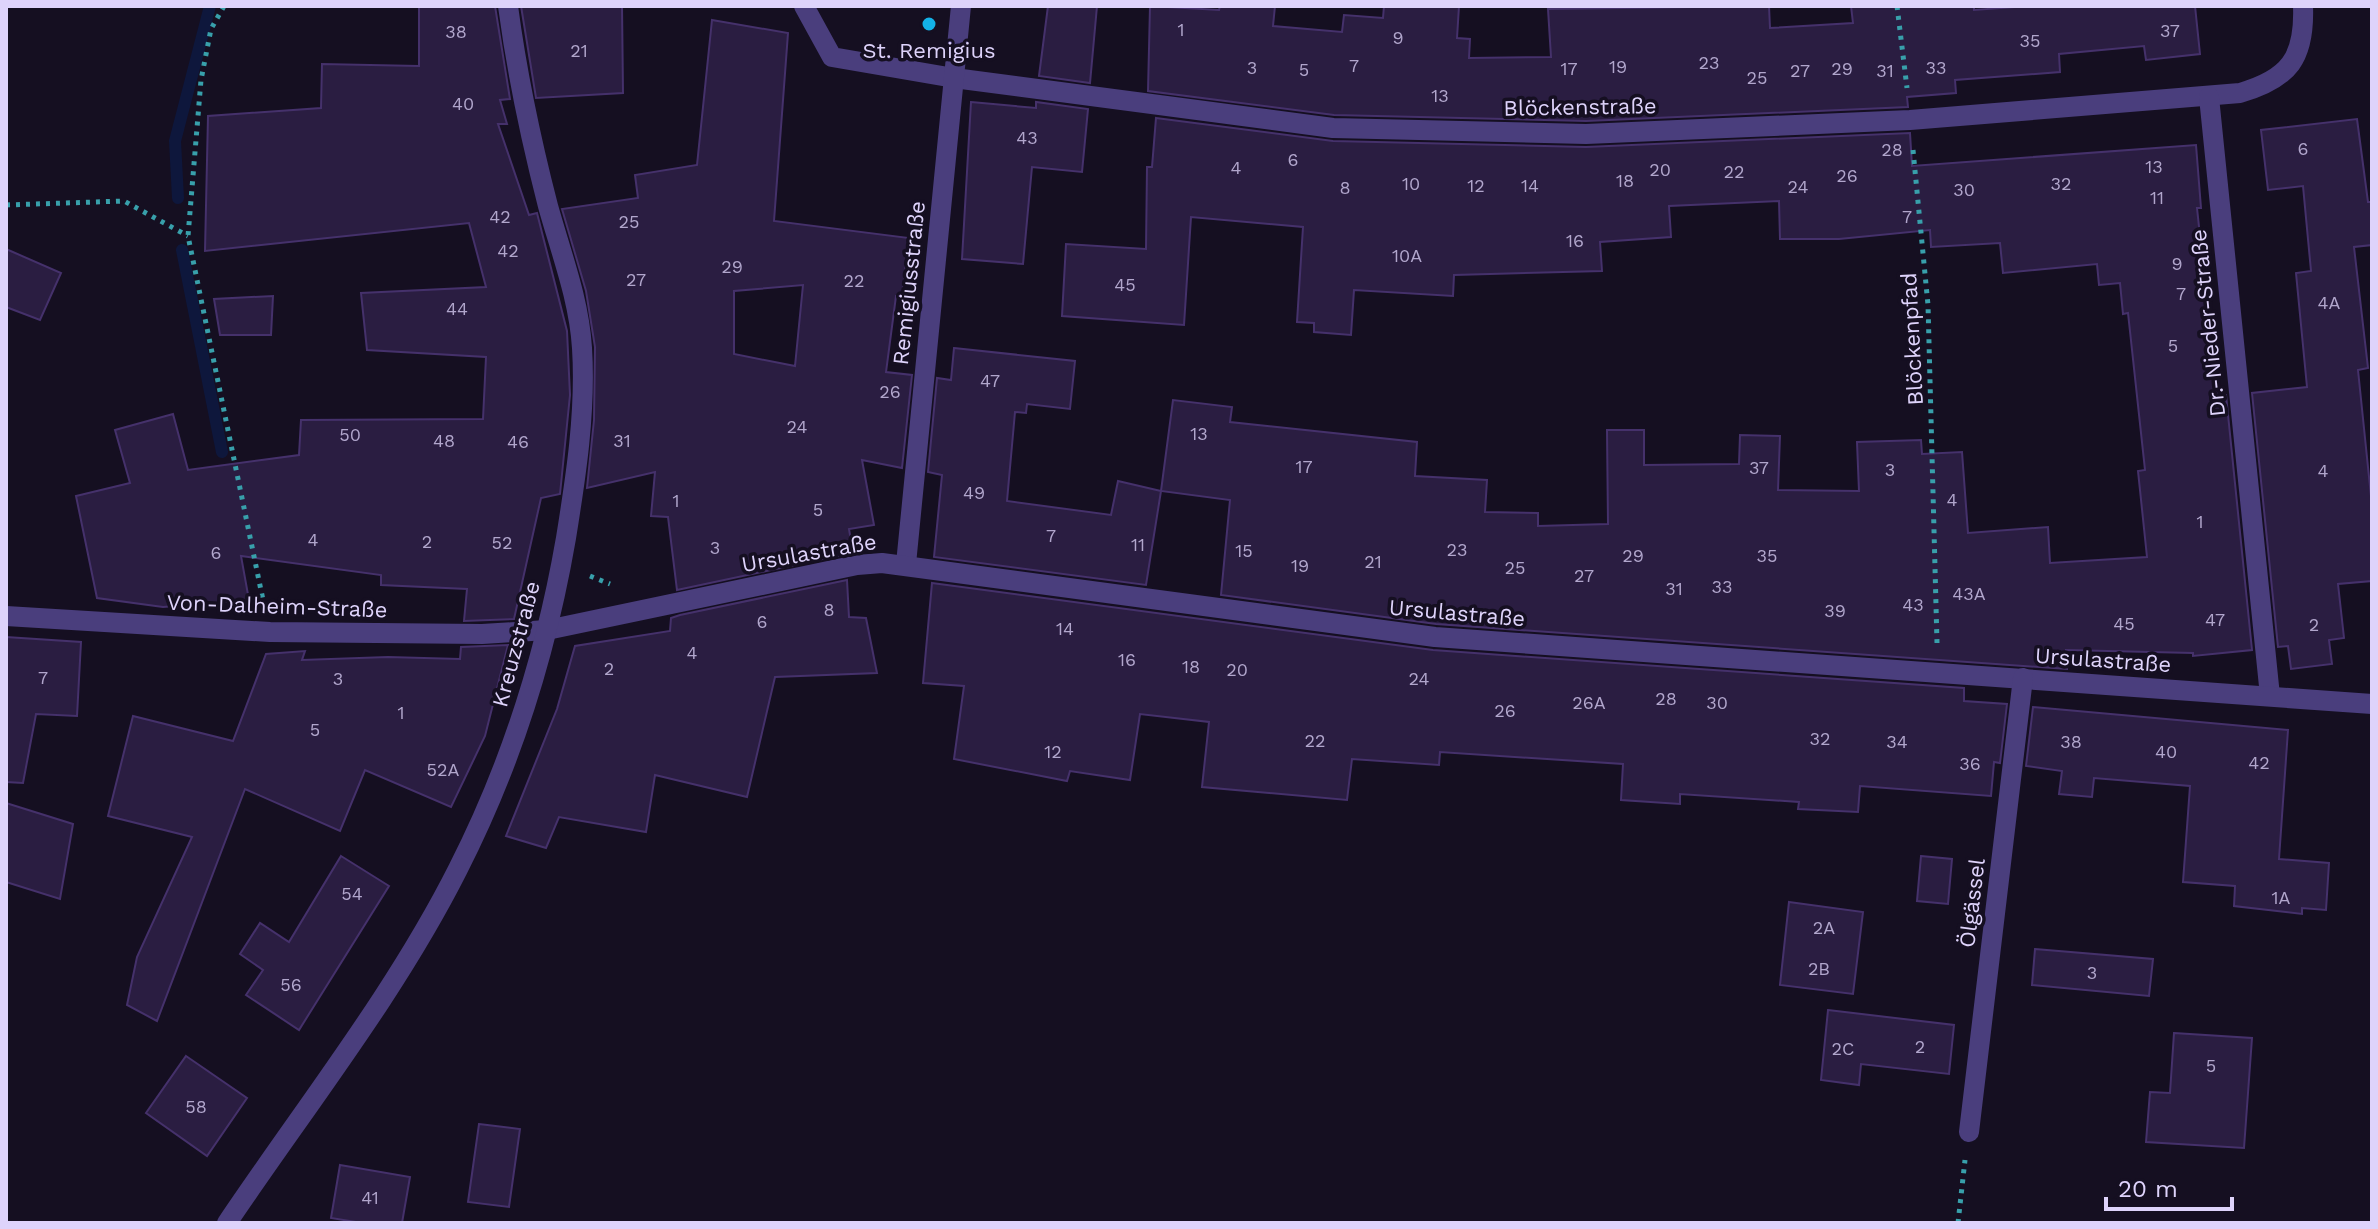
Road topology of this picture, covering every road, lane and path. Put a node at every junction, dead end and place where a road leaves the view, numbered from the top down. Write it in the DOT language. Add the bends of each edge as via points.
graph roads {
  1 [pos="224,6"];
  2 [pos="508,6"];
  3 [pos="804,6"];
  4 [pos="961,6"];
  5 [pos="1897,6"];
  6 [pos="2303,6"];
  7 [pos="954,78"];
  8 [pos="2209,97"];
  9 [pos="1910,120"];
  10 [pos="6,205"];
  11 [pos="188,236"];
  12 [pos="906,564"];
  13 [pos="6,616"];
  14 [pos="547,630"];
  15 [pos="270,632"];
  16 [pos="1936,672"];
  17 [pos="2023,678"];
  18 [pos="2270,696"];
  19 [pos="2372,704"];
  20 [pos="1969,1132"];
  21 [pos="227,1223"];
  22 [pos="1958,1223"];
  1 -- 11 [label="path" via="211,29 201,80"];
  2 -- 14 [label="street, Kreuzstraße" via="529,133 582,346 579,442"];
  3 -- 7 [label="street, Blöckenstraße" via="832,57"];
  4 -- 7 [label="street, Remigiusstraße"];
  5 -- 9 [label="path, Blöckenpfad"];
  6 -- 8 [label="street" via="2300,43 2291,68 2264,86"];
  7 -- 9 [label="street, Blöckenstraße" via="1333,128 1586,134"];
  7 -- 12 [label="street, Remigiusstraße"];
  8 -- 9 [label="street, Blöckenstraße"];
  8 -- 18 [label="street, Dr.-Nieder-Straße"];
  9 -- 16 [label="path, Blöckenpfad" via="1928,305"];
  10 -- 11 [label="path" via="124,201"];
  11 -- 15 [label="path"];
  12 -- 14 [label="street, Ursulastraße" via="857,565"];
  12 -- 16 [label="street, Ursulastraße" via="1435,637"];
  13 -- 15 [label="street, Von-Dalheim-Straße"];
  14 -- 15 [label="street, Von-Dalheim-Straße"];
  14 -- 21 [label="street, Kreuzstraße" via="513,744 457,871 377,1003"];
  16 -- 17 [label="street, Ursulastraße"];
  17 -- 18 [label="street, Ursulastraße"];
  17 -- 20 [label="street, Ölgässel"];
  18 -- 19 [label="street, Ursulastraße"];
  20 -- 22 [label="path"];
}
